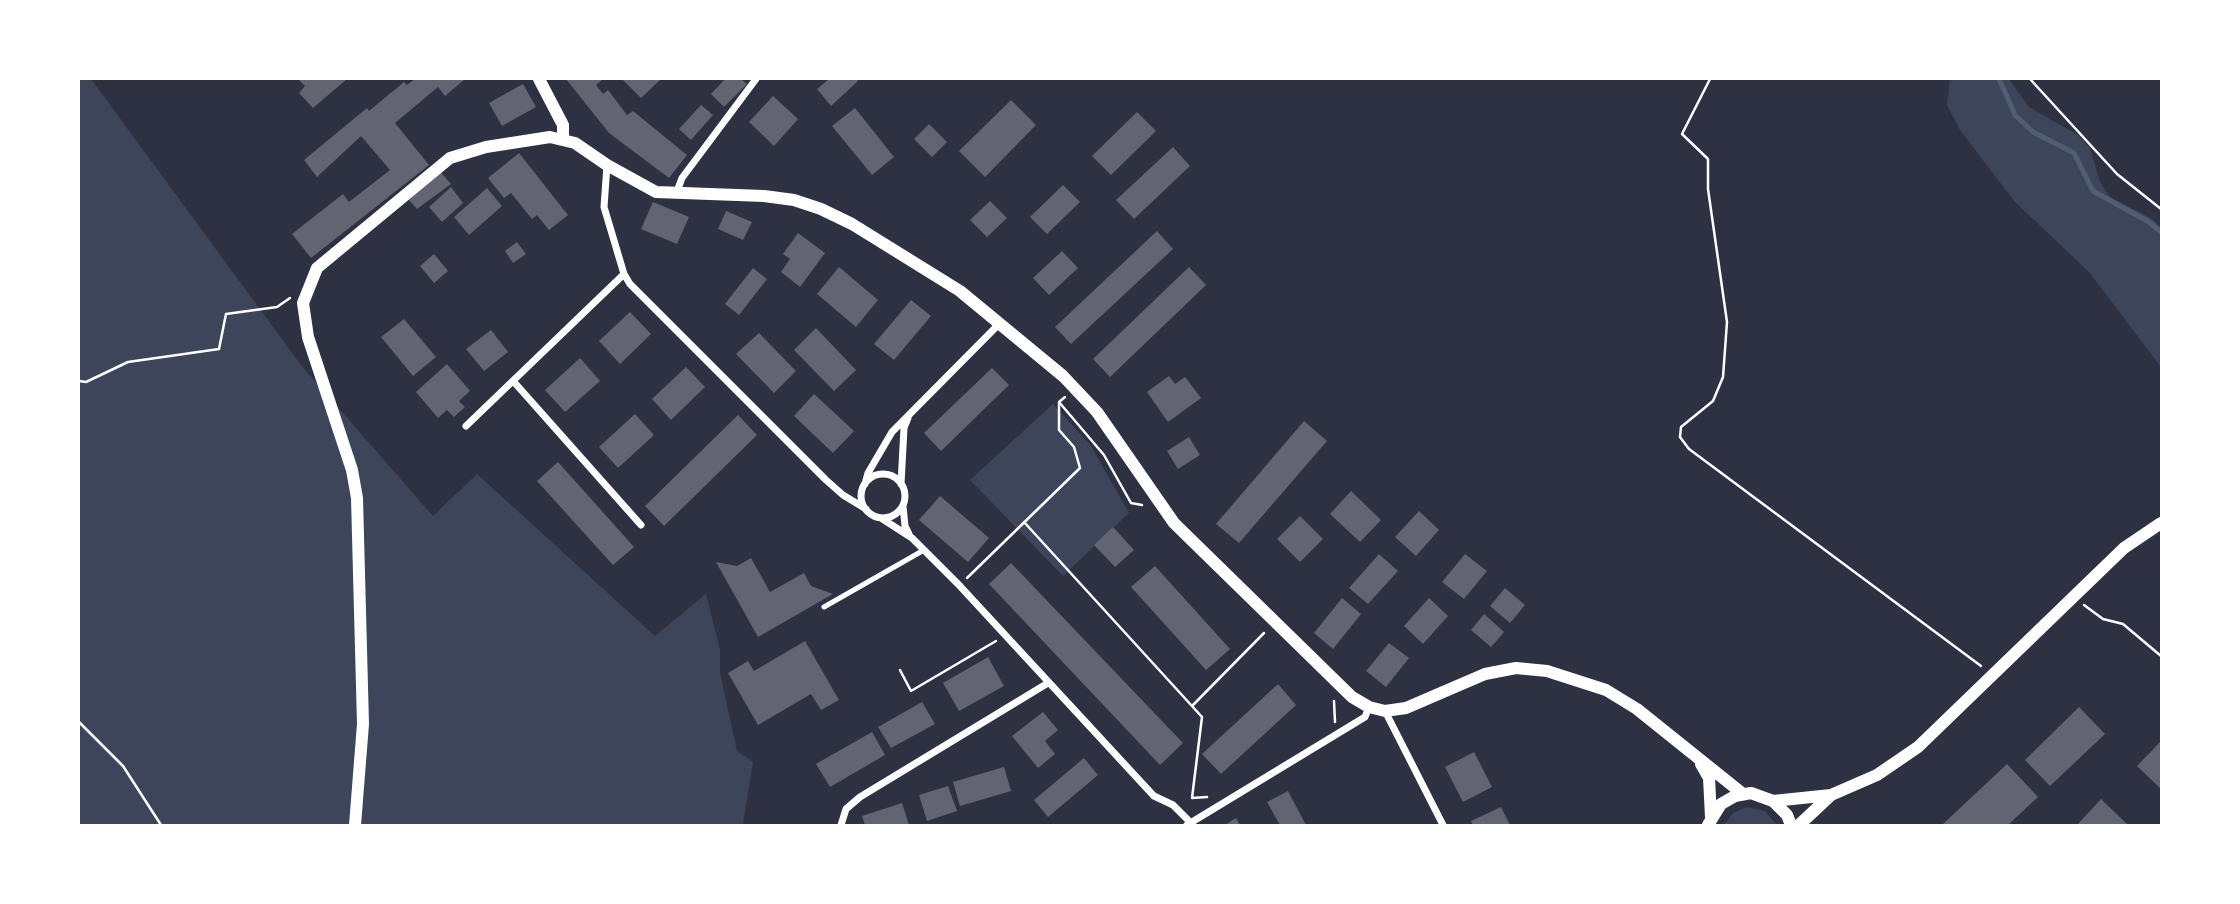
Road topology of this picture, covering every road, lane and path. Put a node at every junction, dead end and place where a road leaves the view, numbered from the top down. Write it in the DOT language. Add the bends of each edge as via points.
graph roads {
  1 [pos="539,79"];
  2 [pos="756,79"];
  3 [pos="1710,79"];
  4 [pos="2030,79"];
  5 [pos="562,138"];
  6 [pos="607,165"];
  7 [pos="676,194"];
  8 [pos="2161,209"];
  9 [pos="624,274"];
  10 [pos="308,286"];
  11 [pos="1001,323"];
  12 [pos="1063,376"];
  13 [pos="79,381"];
  14 [pos="514,382"];
  15 [pos="1059,402"];
  16 [pos="909,414"];
  17 [pos="466,426"];
  18 [pos="865,484"];
  19 [pos="901,484"];
  20 [pos="902,506"];
  21 [pos="1147,506"];
  22 [pos="866,509"];
  23 [pos="881,518"];
  24 [pos="1024,522"];
  25 [pos="2161,523"];
  26 [pos="641,525"];
  27 [pos="912,538"];
  28 [pos="923,550"];
  29 [pos="960,586"];
  30 [pos="2074,595"];
  31 [pos="824,607"];
  32 [pos="1269,628"];
  33 [pos="1005,636"];
  34 [pos="2161,656"];
  35 [pos="1982,667"];
  36 [pos="900,670"];
  37 [pos="1048,683"];
  38 [pos="1331,692"];
  39 [pos="1193,705"];
  40 [pos="1369,707"];
  41 [pos="1385,711"];
  42 [pos="79,722"];
  43 [pos="1333,725"];
  44 [pos="1695,755"];
  45 [pos="1743,794"];
  46 [pos="1831,795"];
  47 [pos="1211,796"];
  48 [pos="1773,801"];
  49 [pos="1709,821"];
  50 [pos="1189,824"];
  51 [pos="161,825"];
  52 [pos="355,825"];
  53 [pos="841,825"];
  54 [pos="1443,825"];
  55 [pos="1791,825"];
  56 [pos="1799,825"];
  1 -- 5 [label="street" via="563,125"];
  2 -- 7 [label="street" via="682,178"];
  3 -- 35 [label="path" via="1682,134 1708,159 1727,322 1723,377 1713,401 1681,427 1680,437 1689,449"];
  4 -- 8 [label="path" via="2117,174"];
  5 -- 6 [label="street"];
  5 -- 10 [label="street" via="486,146 450,158 317,268"];
  6 -- 7 [label="street" via="656,192"];
  6 -- 9 [label="street" via="604,206"];
  7 -- 11 [label="street" via="764,197 821,209 920,264"];
  9 -- 14 [label="street"];
  9 -- 22 [label="street" via="826,480"];
  10 -- 13 [label="path" via="277,307 226,314 219,349 128,362"];
  10 -- 52 [label="street" via="303,303 308,337 357,498 363,724"];
  11 -- 12 [label="street"];
  11 -- 16 [label="street"];
  12 -- 15 [label="path" via="1057,383 1068,394"];
  12 -- 40 [label="street" via="1097,412 1174,523 1352,697"];
  14 -- 17 [label="street"];
  14 -- 26 [label="street"];
  15 -- 21 [label="path" via="1104,455 1131,503"];
  15 -- 24 [label="path" via="1059,430 1074,447 1080,468"];
  16 -- 18 [label="street" via="892,432"];
  16 -- 19 [label="street"];
  18 -- 19 [label="street" via="879,474 888,474"];
  18 -- 22 [label="street"];
  19 -- 20 [label="street"];
  20 -- 23 [label="street" via="890,517"];
  20 -- 27 [label="street"];
  22 -- 23 [label="street"];
  23 -- 27 [label="street"];
  24 -- 29 [label="path"];
  24 -- 39 [label="path"];
  25 -- 30 [label="street" via="2124,548"];
  27 -- 28 [label="street"];
  28 -- 29 [label="street"];
  28 -- 31 [label="lane"];
  29 -- 33 [label="street"];
  30 -- 34 [label="path" via="2091,612 2123,624"];
  30 -- 46 [label="street" via="1919,747 1877,775"];
  32 -- 39 [label="path"];
  33 -- 36 [label="path" via="911,691"];
  33 -- 37 [label="street"];
  37 -- 50 [label="street" via="1154,796 1173,805"];
  37 -- 53 [label="street" via="860,797 846,809"];
  38 -- 43 [label="path" via="1337,718"];
  39 -- 47 [label="path" via="1202,717 1192,798"];
  40 -- 41 [label="street"];
  40 -- 50 [label="street" via="1365,717"];
  41 -- 44 [label="street" via="1406,708 1485,674 1516,668 1547,671 1606,690"];
  41 -- 54 [label="street"];
  42 -- 51 [label="path" via="123,766"];
  44 -- 45 [label="street"];
  44 -- 49 [label="street" via="1709,778"];
  45 -- 48 [label="street" via="1759,794"];
  45 -- 49 [label="street" via="1721,804"];
  46 -- 48 [label="street"];
  46 -- 56 [label="street"];
  48 -- 55 [label="street"];
}
